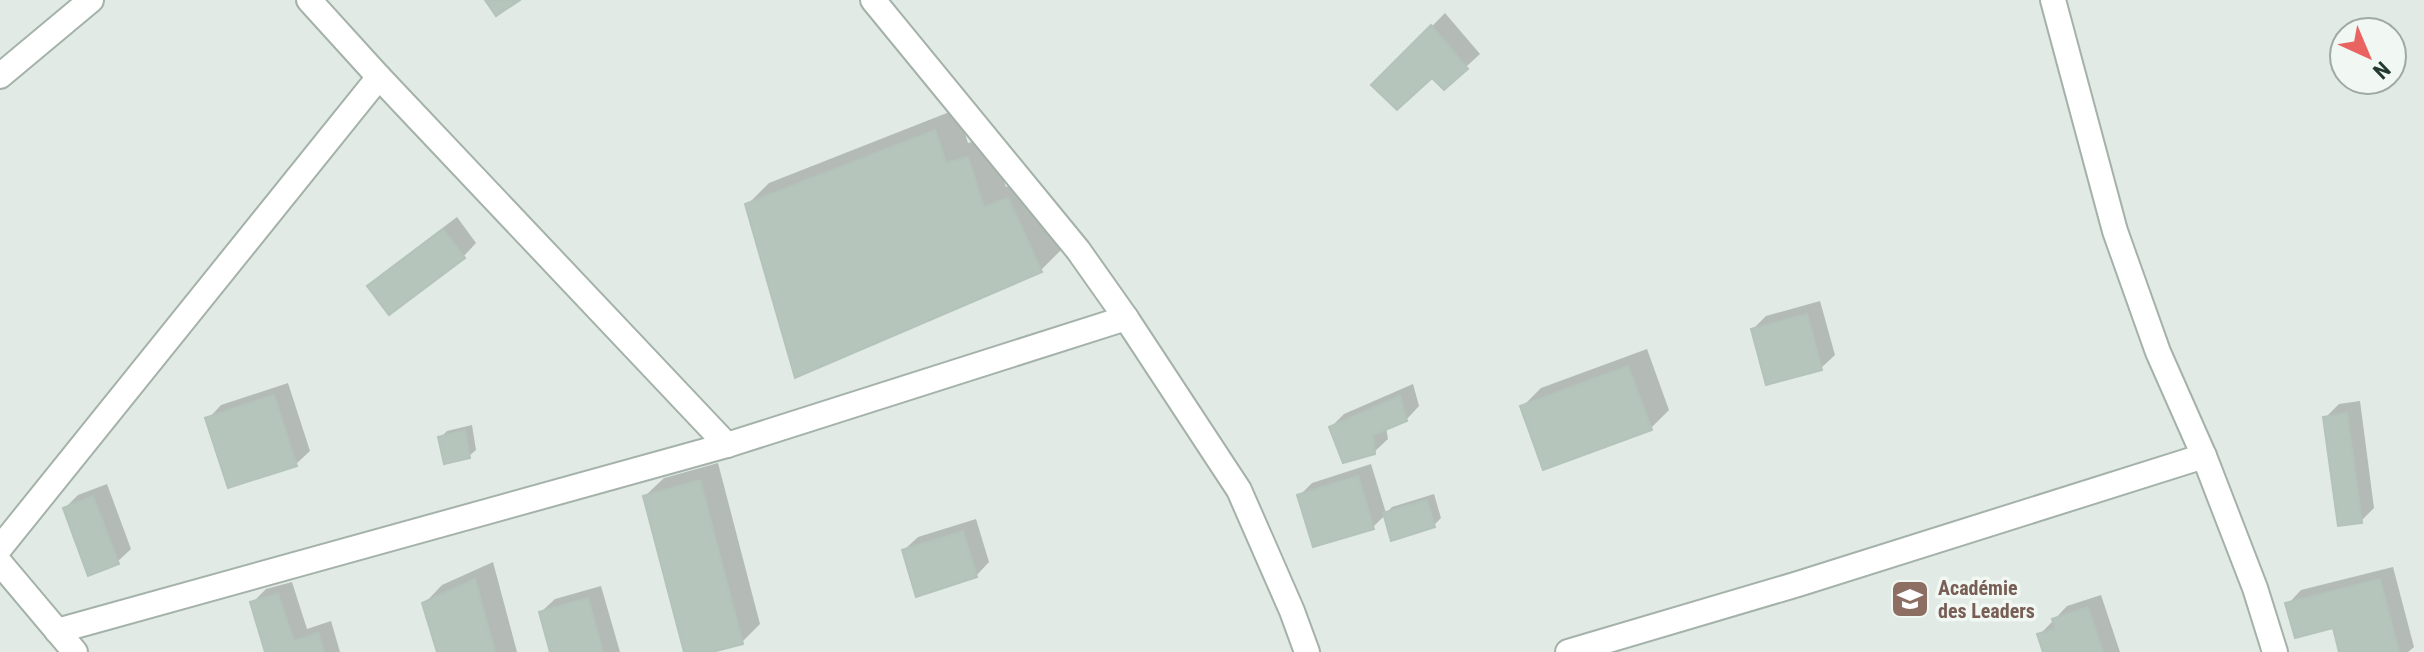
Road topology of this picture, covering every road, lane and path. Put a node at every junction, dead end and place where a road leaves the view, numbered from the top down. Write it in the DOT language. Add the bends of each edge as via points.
graph roads {
  1 [pos="91,0"];
  2 [pos="309,0"];
  3 [pos="873,0"];
  4 [pos="2053,0"];
  5 [pos="0,76"];
  6 [pos="379,77"];
  7 [pos="1126,318"];
  8 [pos="727,445"];
  9 [pos="2204,456"];
  10 [pos="0,548"];
  11 [pos="0,563"];
  12 [pos="57,631"];
  13 [pos="75,652"];
  14 [pos="1307,652"];
  15 [pos="1568,652"];
  16 [pos="2275,652"];
  1 -- 5 [label="street"];
  2 -- 6 [label="street"];
  3 -- 7 [label="street" via="1069,238"];
  4 -- 9 [label="street" via="2115,231 2158,352"];
  6 -- 8 [label="street"];
  6 -- 10 [label="street"];
  7 -- 8 [label="street"];
  7 -- 14 [label="street" via="1239,490"];
  8 -- 12 [label="street"];
  9 -- 15 [label="street"];
  9 -- 16 [label="street"];
  11 -- 12 [label="street"];
  12 -- 13 [label="street"];
}
